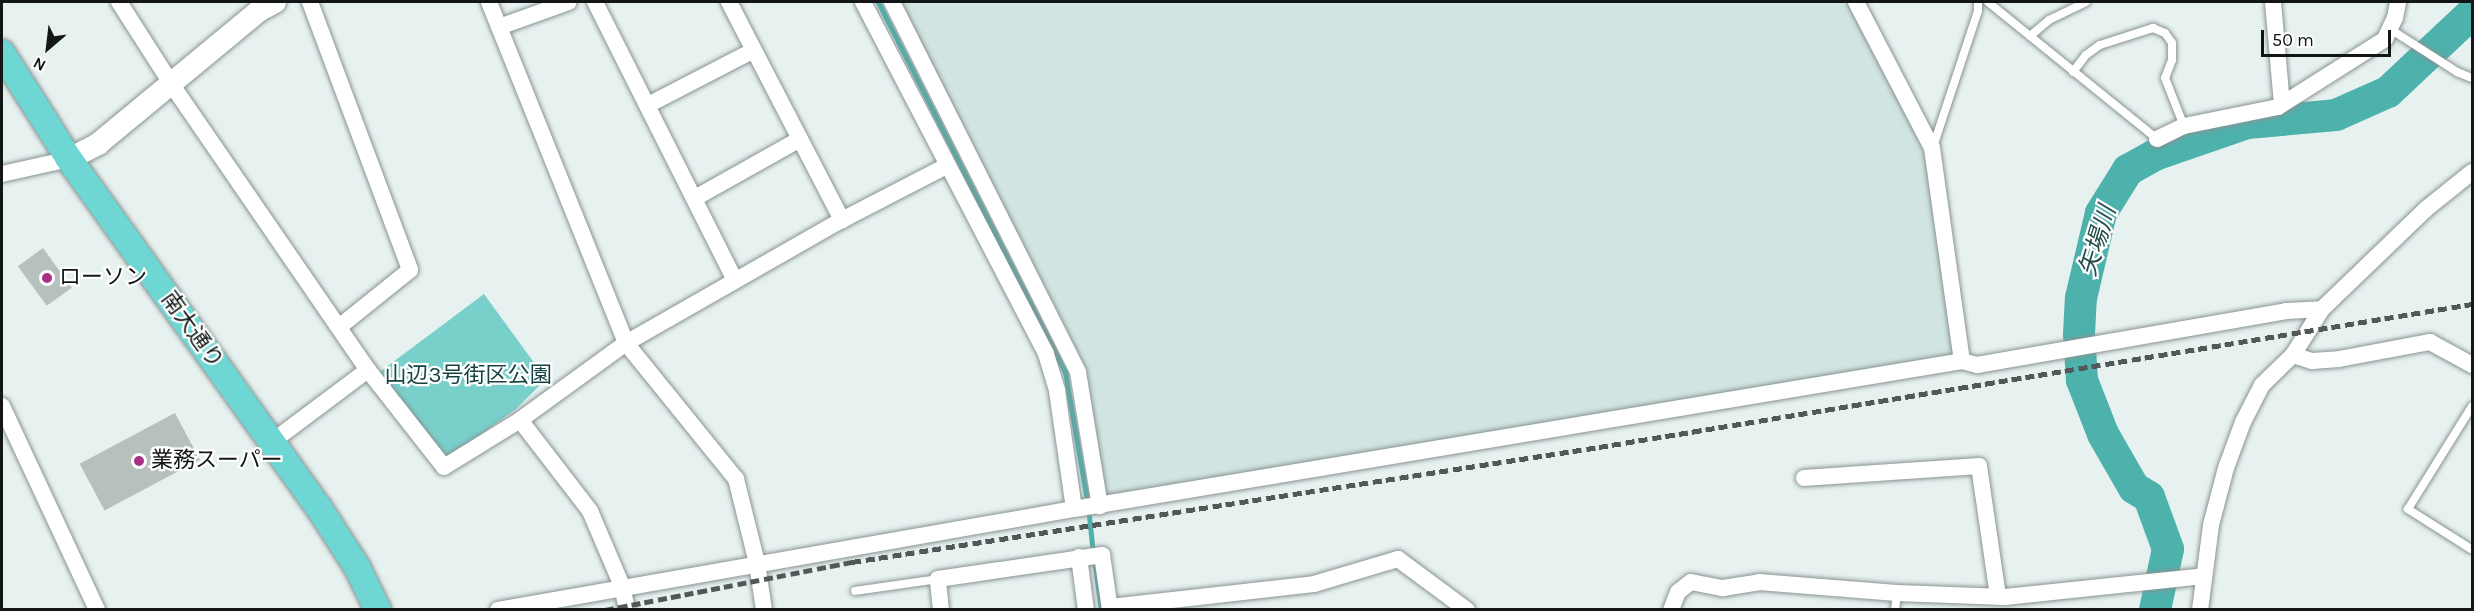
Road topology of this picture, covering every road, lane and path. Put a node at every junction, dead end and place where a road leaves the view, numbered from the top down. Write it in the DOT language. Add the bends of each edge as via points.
graph roads {
  1 [pos="119,2"];
  2 [pos="310,2"];
  3 [pos="489,2"];
  4 [pos="569,2"];
  5 [pos="595,2"];
  6 [pos="729,2"];
  7 [pos="864,2"];
  8 [pos="892,2"];
  9 [pos="1856,2"];
  10 [pos="1978,2"];
  11 [pos="1988,2"];
  12 [pos="2086,2"];
  13 [pos="2273,2"];
  14 [pos="2398,2"];
  15 [pos="263,4"];
  16 [pos="499,27"];
  17 [pos="2390,29"];
  18 [pos="2030,36"];
  19 [pos="754,50"];
  20 [pos="2,53"];
  21 [pos="2073,72"];
  22 [pos="2472,78"];
  23 [pos="172,85"];
  24 [pos="2282,104"];
  25 [pos="648,105"];
  26 [pos="2184,126"];
  27 [pos="800,139"];
  28 [pos="2157,140"];
  29 [pos="1932,148"];
  30 [pos="69,159"];
  31 [pos="948,165"];
  32 [pos="2472,172"];
  33 [pos="2,174"];
  34 [pos="695,198"];
  35 [pos="842,220"];
  36 [pos="735,280"];
  37 [pos="2322,309"];
  38 [pos="339,327"];
  39 [pos="626,343"];
  40 [pos="2293,355"];
  41 [pos="1962,361"];
  42 [pos="2472,365"];
  43 [pos="368,370"];
  44 [pos="2,406"];
  45 [pos="2472,406"];
  46 [pos="520,420"];
  47 [pos="273,441"];
  48 [pos="1804,478"];
  49 [pos="1100,506"];
  50 [pos="1074,509"];
  51 [pos="2471,549"];
  52 [pos="1079,557"];
  53 [pos="757,563"];
  54 [pos="2204,576"];
  55 [pos="938,579"];
  56 [pos="622,586"];
  57 [pos="855,591"];
  58 [pos="1998,597"];
  59 [pos="1896,601"];
  60 [pos="1110,608"];
  61 [pos="97,609"];
  62 [pos="378,609"];
  63 [pos="498,609"];
  64 [pos="627,609"];
  65 [pos="764,609"];
  66 [pos="941,609"];
  67 [pos="1086,609"];
  68 [pos="1467,609"];
  69 [pos="1671,609"];
  70 [pos="2200,609"];
  1 -- 23 [label="street"];
  2 -- 38 [label="street" via="410,270"];
  3 -- 16 [label="street"];
  4 -- 16 [label="street"];
  5 -- 25 [label="street"];
  6 -- 19 [label="street"];
  7 -- 31 [label="street"];
  8 -- 49 [label="street" via="1078,372"];
  9 -- 29 [label="street"];
  10 -- 29 [label="lane"];
  11 -- 18 [label="lane"];
  12 -- 18 [label="lane" via="2049,20"];
  13 -- 24 [label="street"];
  14 -- 17 [label="street"];
  15 -- 23 [label="street"];
  16 -- 39 [label="street"];
  17 -- 22 [label="lane"];
  17 -- 24 [label="street" via="2385,39"];
  18 -- 21 [label="lane"];
  19 -- 25 [label="street"];
  19 -- 27 [label="street"];
  20 -- 30 [label="main road, 南大通り"];
  21 -- 26 [label="lane" via="2100,45 2152,28 2165,33 2172,43 2172,60 2165,78"];
  21 -- 28 [label="lane"];
  23 -- 30 [label="street" via="98,144"];
  23 -- 38 [label="street"];
  24 -- 26 [label="street"];
  25 -- 34 [label="street"];
  26 -- 28 [label="street"];
  27 -- 34 [label="street"];
  27 -- 35 [label="street"];
  29 -- 41 [label="street"];
  30 -- 33 [label="street"];
  30 -- 47 [label="main road, 南大通り"];
  31 -- 35 [label="street"];
  31 -- 50 [label="street" via="1046,354 1057,391"];
  32 -- 37 [label="street" via="2426,209"];
  34 -- 36 [label="street"];
  35 -- 36 [label="street"];
  36 -- 39 [label="street"];
  37 -- 40 [label="street"];
  37 -- 41 [label="street" via="2286,311 1977,365"];
  38 -- 43 [label="street"];
  39 -- 46 [label="street"];
  39 -- 53 [label="street" via="736,479"];
  40 -- 42 [label="street" via="2312,361 2339,359 2430,342"];
  40 -- 54 [label="street" via="2262,385 2243,422 2211,525"];
  41 -- 49 [label="street"];
  43 -- 46 [label="street" via="444,467"];
  43 -- 47 [label="street"];
  44 -- 61 [label="street"];
  45 -- 51 [label="lane" via="2408,508"];
  46 -- 56 [label="street" via="590,511"];
  47 -- 62 [label="main road, 南大通り" via="339,538"];
  48 -- 58 [label="street" via="1979,466"];
  49 -- 50 [label="street"];
  50 -- 53 [label="street"];
  52 -- 55 [label="street"];
  52 -- 60 [label="street" via="1102,555"];
  52 -- 67 [label="street"];
  53 -- 56 [label="street"];
  53 -- 65 [label="street"];
  54 -- 58 [label="street"];
  54 -- 70 [label="street"];
  55 -- 57 [label="lane"];
  55 -- 66 [label="street"];
  56 -- 63 [label="street"];
  56 -- 64 [label="street"];
  58 -- 59 [label="street"];
  59 -- 69 [label="street" via="1759,582 1723,588 1691,582 1678,592"];
  60 -- 68 [label="street" via="1314,584 1398,560"];
}
